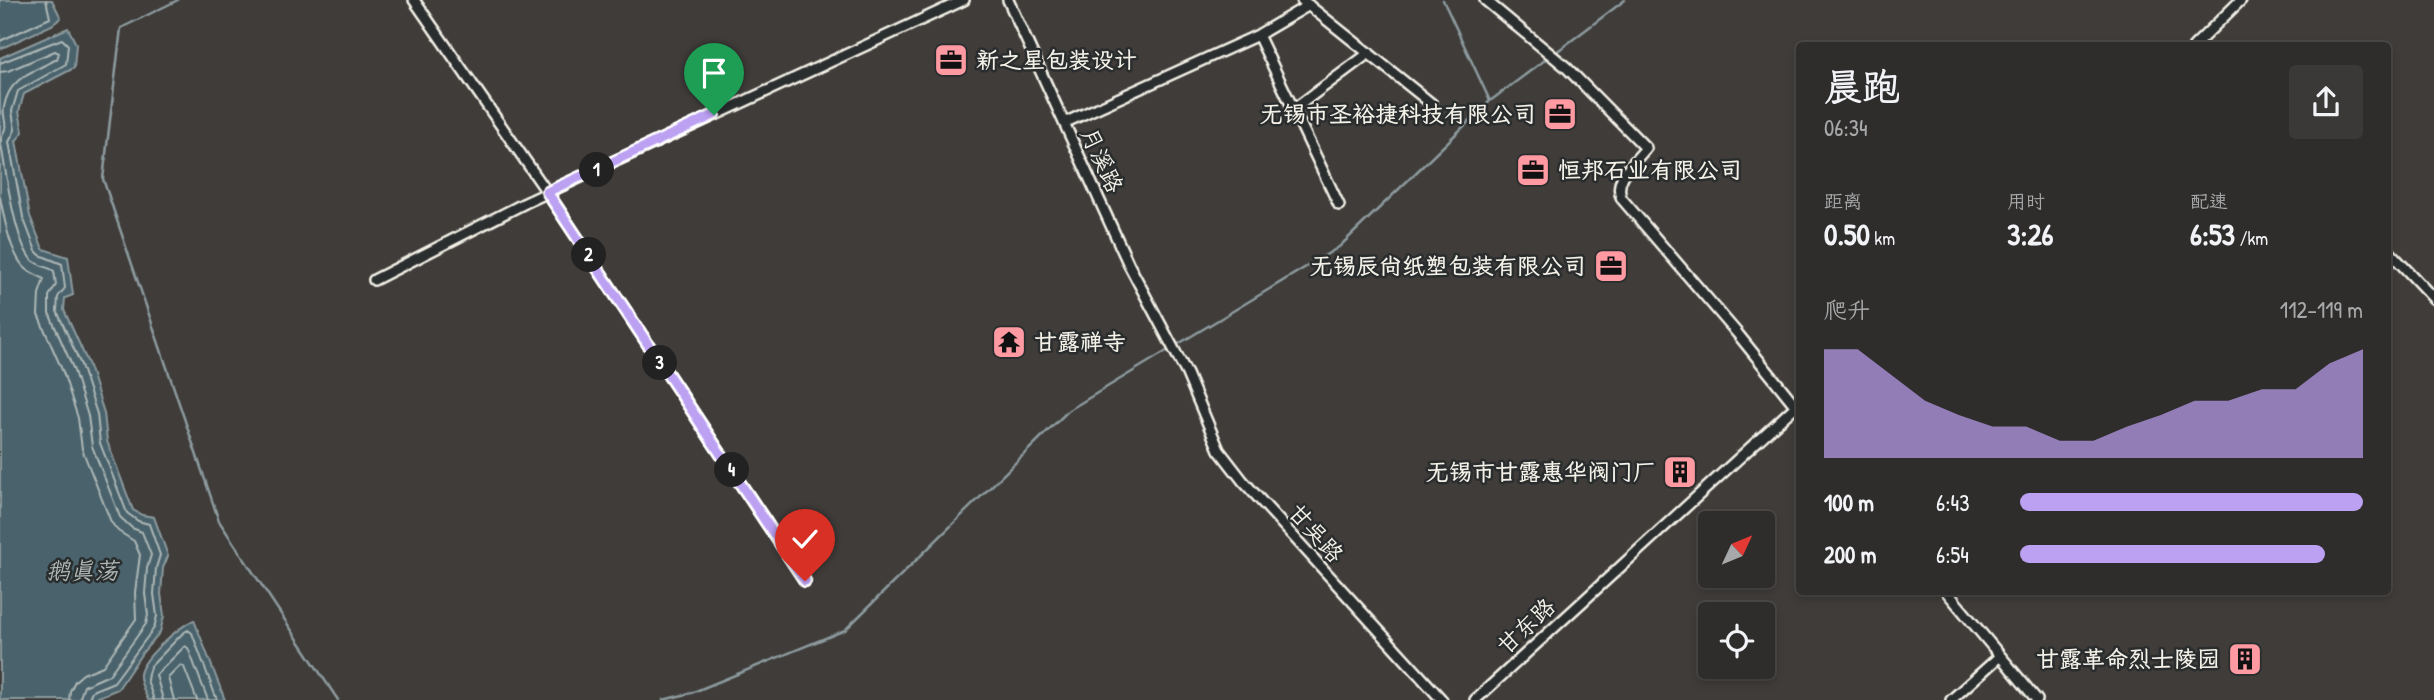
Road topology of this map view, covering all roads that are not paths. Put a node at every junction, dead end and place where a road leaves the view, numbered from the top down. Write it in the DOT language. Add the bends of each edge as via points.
graph roads {
  1 [pos="414,0"];
  2 [pos="964,0"];
  3 [pos="1008,0"];
  4 [pos="1485,0"];
  5 [pos="2241,0"];
  6 [pos="1306,3"];
  7 [pos="1258,35"];
  8 [pos="2198,42"];
  9 [pos="1369,53"];
  10 [pos="1432,104"];
  11 [pos="1294,109"];
  12 [pos="1064,123"];
  13 [pos="547,192"];
  14 [pos="1339,205"];
  15 [pos="2391,253"];
  16 [pos="374,280"];
  17 [pos="2434,299"];
  18 [pos="1187,374"];
  19 [pos="1796,405"];
  20 [pos="1796,409"];
  21 [pos="805,581"];
  22 [pos="1950,595"];
  23 [pos="2000,656"];
  24 [pos="1442,700"];
  25 [pos="1475,700"];
  26 [pos="1951,700"];
  27 [pos="2038,700"];
  1 -- 13 [label="street"];
  2 -- 13 [label="street"];
  3 -- 12 [label="street, 月溪路"];
  4 -- 19 [label="street" via="1566,67 1646,148 1620,181 1622,199"];
  5 -- 8 [label="street"];
  6 -- 7 [label="street"];
  6 -- 9 [label="street"];
  7 -- 11 [label="street"];
  7 -- 12 [label="street"];
  9 -- 10 [label="street"];
  9 -- 11 [label="street"];
  11 -- 14 [label="street"];
  12 -- 18 [label="street, 月溪路" via="1129,265"];
  13 -- 16 [label="street"];
  13 -- 21 [label="street"];
  15 -- 17 [label="street"];
  18 -- 24 [label="street, 甘吴路" via="1219,450 1243,481"];
  20 -- 25 [label="street, 甘东路"];
  22 -- 23 [label="street"];
  23 -- 26 [label="street"];
  23 -- 27 [label="street"];
}
